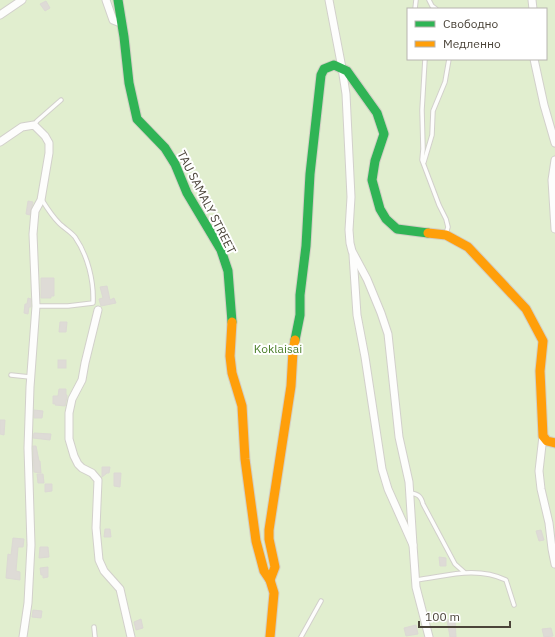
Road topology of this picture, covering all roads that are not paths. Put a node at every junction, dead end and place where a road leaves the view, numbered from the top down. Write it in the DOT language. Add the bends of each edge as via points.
graph roads {
  1 [pos="22,0"];
  2 [pos="106,0"];
  3 [pos="118,0"];
  4 [pos="329,0"];
  5 [pos="429,0"];
  6 [pos="435,8"];
  7 [pos="0,16"];
  8 [pos="121,20"];
  9 [pos="425,60"];
  10 [pos="449,60"];
  11 [pos="534,60"];
  12 [pos="342,68"];
  13 [pos="362,91"];
  14 [pos="346,94"];
  15 [pos="61,100"];
  16 [pos="34,125"];
  17 [pos="0,142"];
  18 [pos="555,143"];
  19 [pos="555,160"];
  20 [pos="423,163"];
  21 [pos="41,200"];
  22 [pos="555,229"];
  23 [pos="446,235"];
  24 [pos="352,251"];
  25 [pos="36,306"];
  26 [pos="98,310"];
  27 [pos="11,375"];
  28 [pos="30,377"];
  29 [pos="543,436"];
  30 [pos="555,443"];
  31 [pos="410,493"];
  32 [pos="413,545"];
  33 [pos="555,564"];
  34 [pos="464,572"];
  35 [pos="270,580"];
  36 [pos="416,580"];
  37 [pos="321,601"];
  38 [pos="514,605"];
  39 [pos="94,627"];
  40 [pos="24,637"];
  41 [pos="95,637"];
  42 [pos="131,637"];
  43 [pos="270,637"];
  44 [pos="301,637"];
  45 [pos="429,637"];
  1 -- 7 [label="street"];
  2 -- 8 [label="street" via="113,20"];
  3 -- 8 [label="street, TAU SAMALY STREET"];
  4 -- 12 [label="street"];
  5 -- 6 [label="lane"];
  8 -- 35 [label="street, TAU SAMALY STREET" via="129,83 137,119 166,148 220,250 228,271 232,373 242,406 245,459 256,541 264,571"];
  9 -- 20 [label="lane"];
  10 -- 20 [label="lane" via="445,82 433,111 432,135"];
  11 -- 18 [label="street"];
  12 -- 13 [label="street" via="352,76"];
  12 -- 14 [label="street"];
  12 -- 35 [label="street" via="329,66 322,74 310,174 300,315 292,351 291,386 269,530 275,567"];
  13 -- 14 [label="street"];
  13 -- 23 [label="street" via="377,113 384,134 375,160 372,180 380,209 397,229"];
  14 -- 24 [label="street" via="351,197 348,230"];
  15 -- 16 [label="lane"];
  16 -- 17 [label="street" via="22,127"];
  16 -- 21 [label="street" via="49,143 49,160"];
  19 -- 22 [label="street" via="552,180"];
  20 -- 23 [label="lane" via="446,219"];
  21 -- 25 [label="street" via="35,211 33,234"];
  21 -- 25 [label="lane" via="51,215 75,237 83,251 94,291 93,303"];
  23 -- 29 [label="street" via="468,247 526,309 539,332 543,342 540,371"];
  24 -- 31 [label="street" via="367,279 388,334 399,437"];
  24 -- 32 [label="street" via="357,315 382,469"];
  25 -- 28 [label="street"];
  26 -- 42 [label="street" via="82,380 72,399 69,413 70,439 78,464 98,480 96,528 99,560 104,571 120,589"];
  27 -- 28 [label="lane"];
  28 -- 40 [label="street" via="28,448 31,545"];
  29 -- 30 [label="street" via="547,441"];
  29 -- 33 [label="street" via="539,471"];
  31 -- 32 [label="street"];
  31 -- 34 [label="lane" via="421,498 455,564"];
  32 -- 36 [label="street"];
  34 -- 36 [label="lane"];
  34 -- 38 [label="lane" via="486,573 506,580"];
  35 -- 43 [label="street, TAU SAMALY STREET" via="274,593"];
  36 -- 45 [label="street"];
  37 -- 44 [label="lane"];
  39 -- 41 [label="lane"];
}
